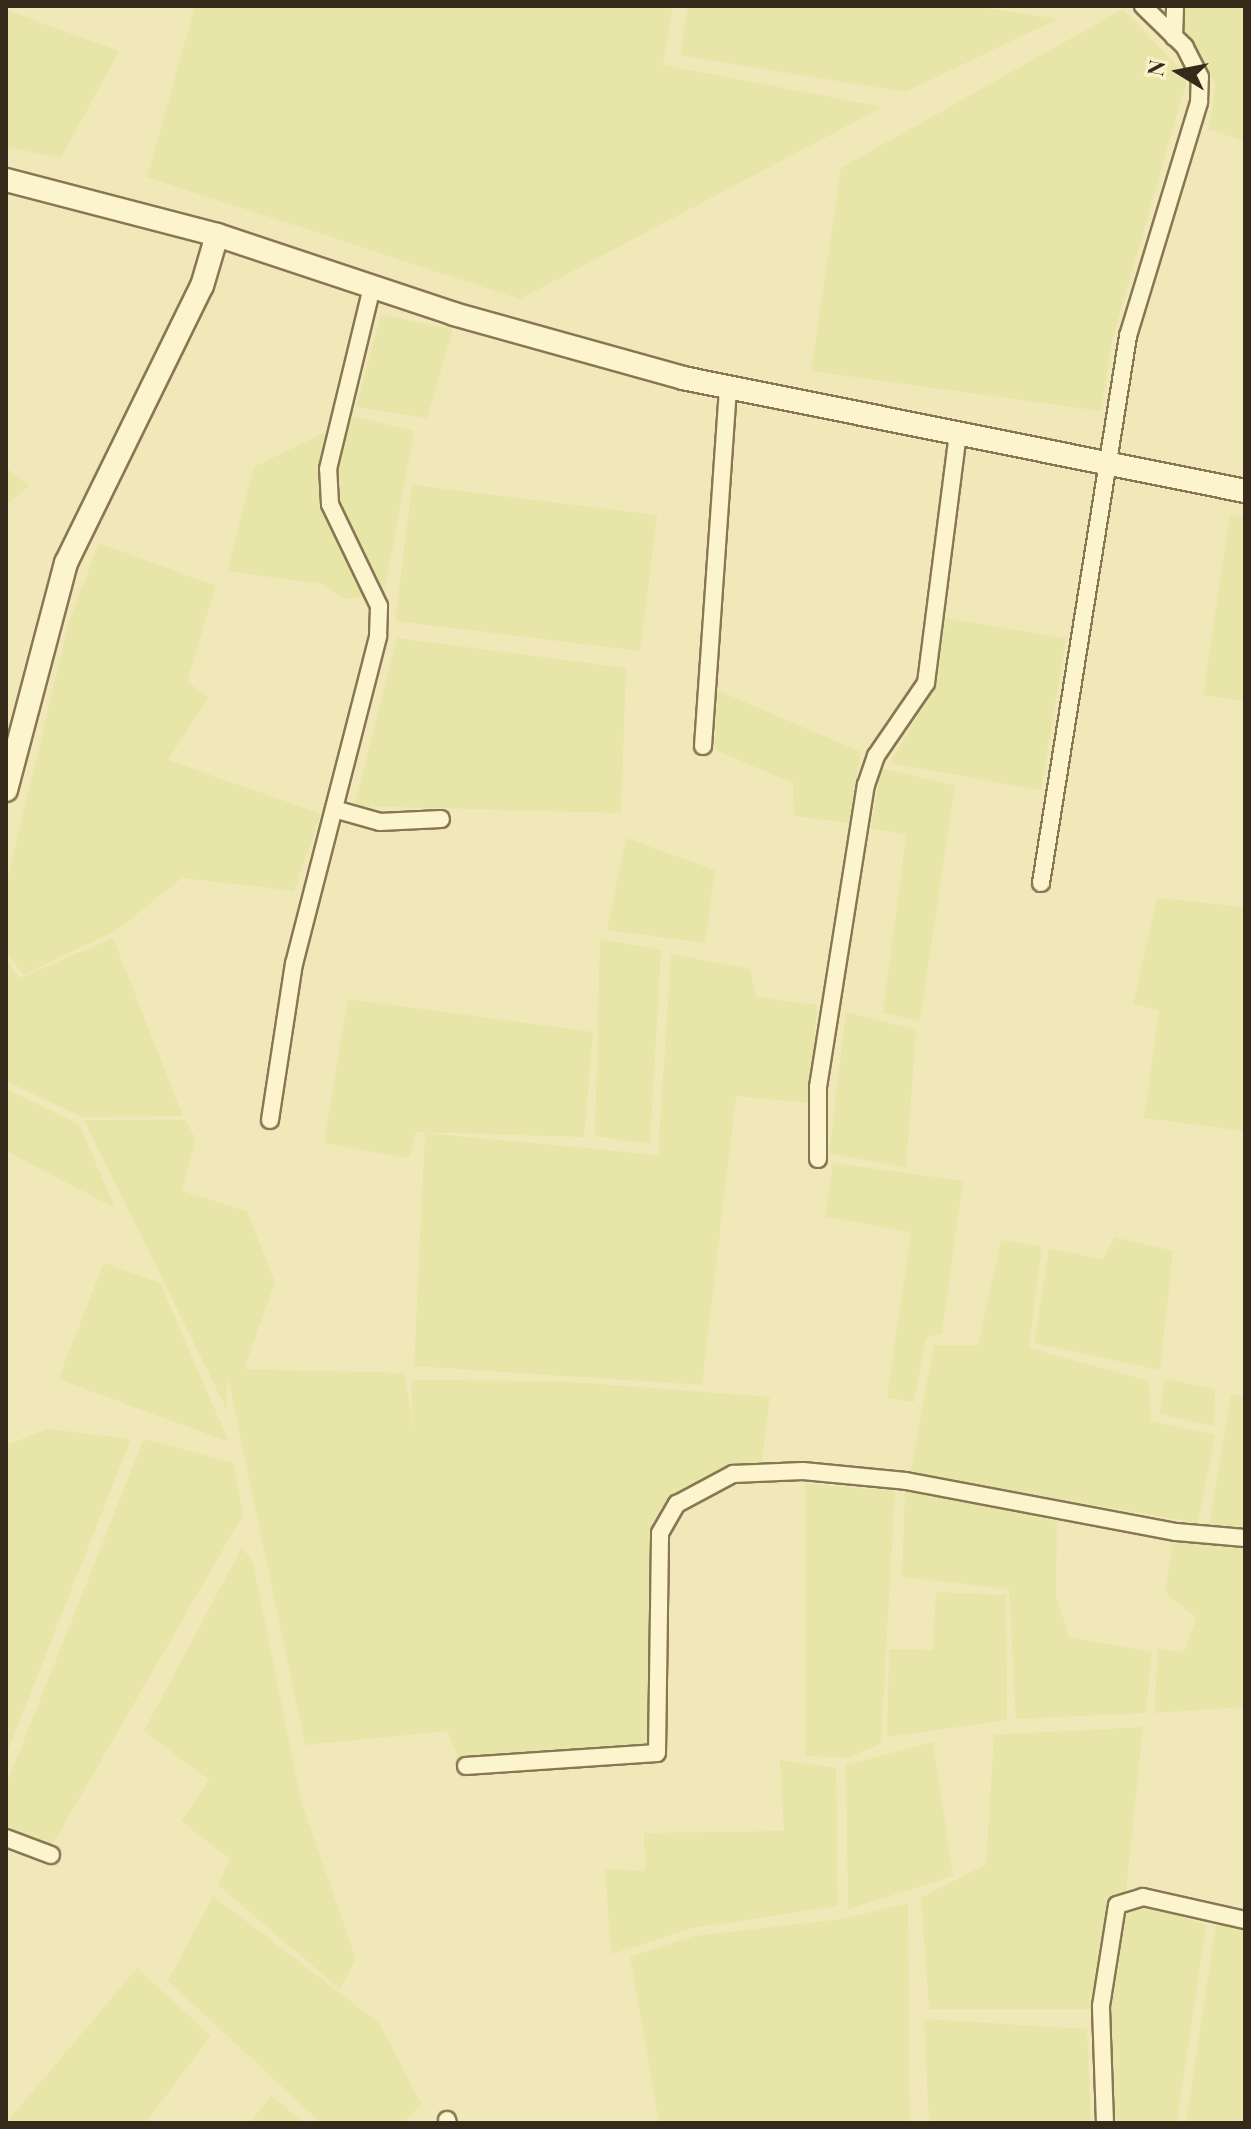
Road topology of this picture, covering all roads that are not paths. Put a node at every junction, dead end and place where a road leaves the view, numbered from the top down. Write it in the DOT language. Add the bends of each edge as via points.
graph roads {
  1 [pos="1143,6"];
  2 [pos="1175,6"];
  3 [pos="1174,37"];
  4 [pos="6,180"];
  5 [pos="217,235"];
  6 [pos="372,287"];
  7 [pos="728,388"];
  8 [pos="958,433"];
  9 [pos="1109,461"];
  10 [pos="1245,491"];
  11 [pos="703,746"];
  12 [pos="6,790"];
  13 [pos="334,809"];
  14 [pos="441,819"];
  15 [pos="1041,883"];
  16 [pos="270,1120"];
  17 [pos="818,1159"];
  18 [pos="1245,1538"];
  19 [pos="466,1766"];
  20 [pos="6,1838"];
  21 [pos="51,1855"];
  22 [pos="1245,1920"];
  23 [pos="1105,2123"];
  1 -- 3 [label="street"];
  2 -- 3 [label="street"];
  3 -- 9 [label="street" via="1200,77 1199,102 1128,336"];
  4 -- 5 [label="main road"];
  5 -- 6 [label="main road"];
  5 -- 12 [label="main road" via="202,286 66,563"];
  6 -- 7 [label="main road"];
  6 -- 13 [label="street" via="328,469 330,504 379,606 378,636"];
  7 -- 8 [label="main road"];
  7 -- 11 [label="street"];
  8 -- 9 [label="main road"];
  8 -- 17 [label="street" via="926,683 876,756 866,785 818,1087"];
  9 -- 10 [label="main road"];
  9 -- 15 [label="street"];
  13 -- 14 [label="street" via="380,822"];
  13 -- 16 [label="street" via="294,964"];
  18 -- 19 [label="street" via="1147,1527 906,1481 803,1471 733,1474 677,1504 660,1533 657,1753"];
  20 -- 21 [label="street"];
  22 -- 23 [label="street" via="1143,1897 1117,1905 1101,2006"];
}
